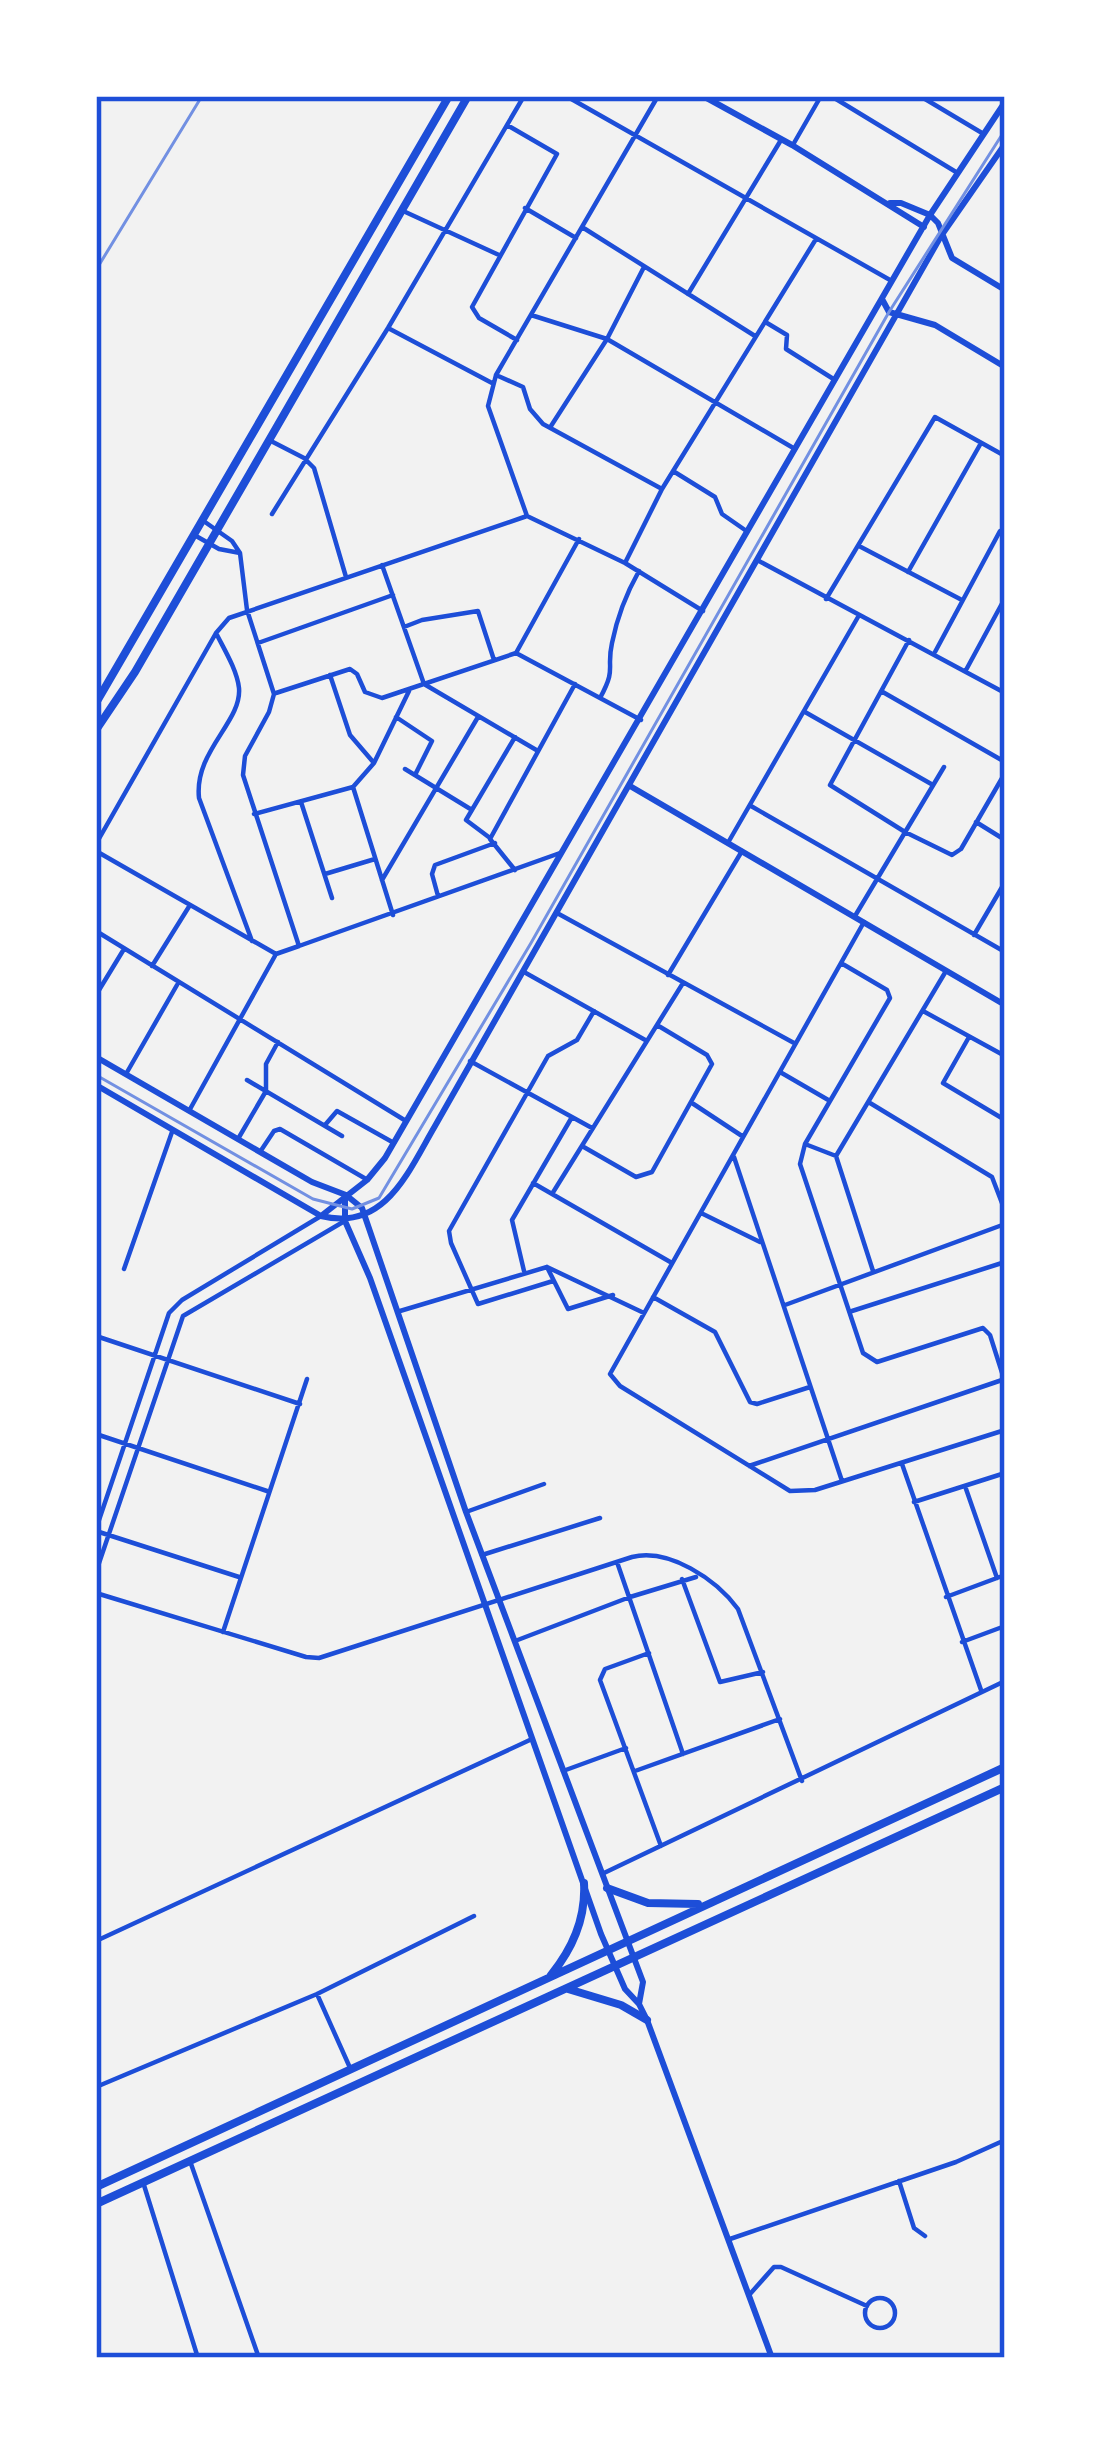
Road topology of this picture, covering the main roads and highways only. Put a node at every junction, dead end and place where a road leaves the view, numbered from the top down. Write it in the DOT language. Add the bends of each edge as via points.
graph roads {
  1 [pos="449,96"];
  2 [pos="468,96"];
  3 [pos="256,433"];
  4 [pos="269,440"];
  5 [pos="96,703"];
  6 [pos="96,730"];
  7 [pos="1005,1767"];
  8 [pos="1005,1787"];
  9 [pos="584,1883"];
  10 [pos="607,1888"];
  11 [pos="706,1903"];
  12 [pos="547,1980"];
  13 [pos="567,1988"];
  14 [pos="646,2020"];
  15 [pos="96,2187"];
  16 [pos="96,2204"];
  1 -- 3 [label="main road"];
  2 -- 4 [label="main road"];
  3 -- 4 [label="main road"];
  3 -- 5 [label="main road"];
  4 -- 6 [label="main road"];
  7 -- 11 [label="main road"];
  8 -- 13 [label="main road"];
  9 -- 12 [label="main road" via="578,1928"];
  10 -- 11 [label="main road" via="662,1906"];
  11 -- 12 [label="main road"];
  12 -- 15 [label="main road"];
  13 -- 14 [label="main road"];
  13 -- 16 [label="main road"];
}
